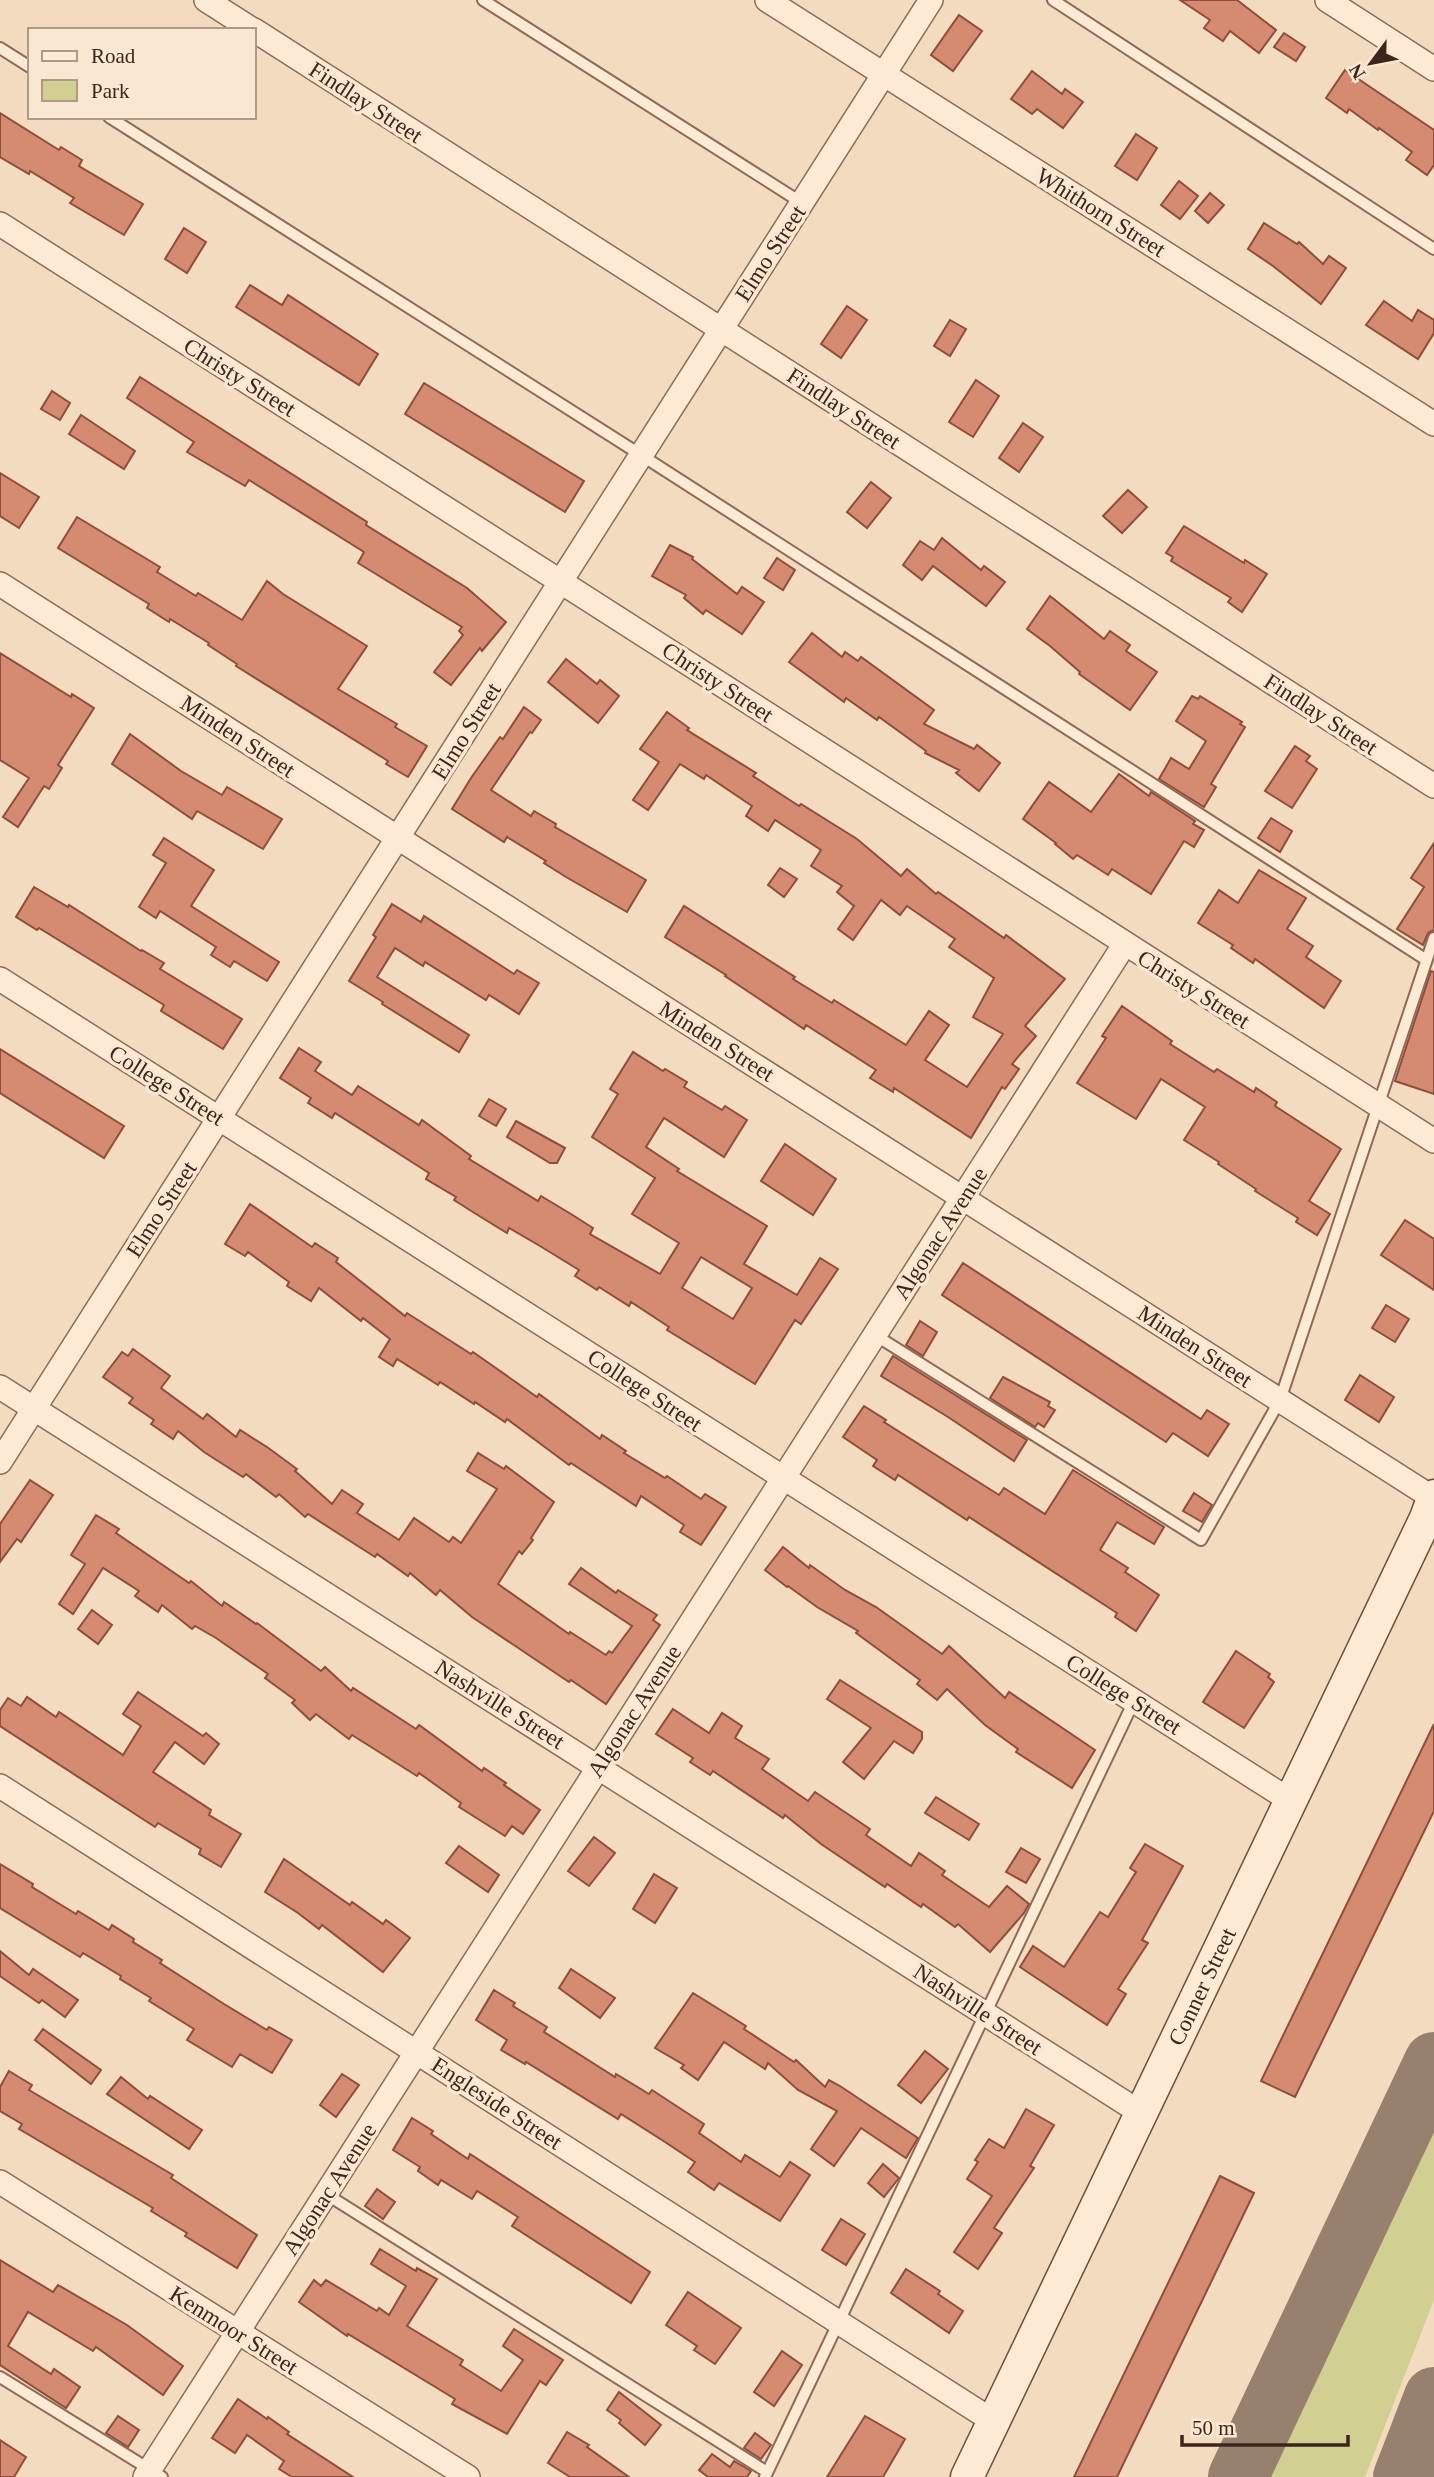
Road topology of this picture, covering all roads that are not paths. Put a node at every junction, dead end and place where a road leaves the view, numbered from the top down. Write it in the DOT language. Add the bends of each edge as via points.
graph roads {
  1 [pos="206,0"];
  2 [pos="483,0"];
  3 [pos="767,0"];
  4 [pos="931,0"];
  5 [pos="1053,0"];
  6 [pos="1327,0"];
  7 [pos="250,28"];
  8 [pos="256,32"];
  9 [pos="0,48"];
  10 [pos="28,66"];
  11 [pos="1434,69"];
  12 [pos="884,75"];
  13 [pos="112,119"];
  14 [pos="803,202"];
  15 [pos="0,225"];
  16 [pos="1434,250"];
  17 [pos="721,330"];
  18 [pos="1434,425"];
  19 [pos="641,455"];
  20 [pos="562,581"];
  21 [pos="0,584"];
  22 [pos="1434,786"];
  23 [pos="398,838"];
  24 [pos="1434,938"];
  25 [pos="1124,945"];
  26 [pos="1426,959"];
  27 [pos="0,979"];
  28 [pos="1378,1105"];
  29 [pos="219,1118"];
  30 [pos="1434,1141"];
  31 [pos="963,1197"];
  32 [pos="875,1335"];
  33 [pos="0,1387"];
  34 [pos="1280,1400"];
  35 [pos="34,1408"];
  36 [pos="0,1462"];
  37 [pos="783,1479"];
  38 [pos="1434,1497"];
  39 [pos="1135,1701"];
  40 [pos="598,1767"];
  41 [pos="0,1786"];
  42 [pos="1291,1801"];
  43 [pos="986,2014"];
  44 [pos="416,2052"];
  45 [pos="1141,2113"];
  46 [pos="0,2182"];
  47 [pos="326,2194"];
  48 [pos="837,2322"];
  49 [pos="238,2332"];
  50 [pos="0,2377"];
  51 [pos="993,2421"];
  52 [pos="152,2474"];
  53 [pos="766,2475"];
  54 [pos="468,2477"];
  55 [pos="967,2477"];
  1 -- 7 [label="street, Findlay Street"];
  2 -- 14 [label="lane"];
  3 -- 12 [label="street, Whithorn Street"];
  4 -- 12 [label="street, Elmo Street"];
  5 -- 16 [label="lane"];
  6 -- 11 [label="street"];
  8 -- 17 [label="street, Findlay Street"];
  9 -- 10 [label="lane"];
  12 -- 14 [label="street, Elmo Street"];
  12 -- 18 [label="street, Whithorn Street"];
  13 -- 19 [label="lane"];
  14 -- 17 [label="street, Elmo Street"];
  15 -- 20 [label="street, Christy Street"];
  17 -- 19 [label="street, Elmo Street"];
  17 -- 22 [label="street, Findlay Street"];
  19 -- 20 [label="street, Elmo Street"];
  19 -- 26 [label="lane"];
  20 -- 23 [label="street, Elmo Street"];
  20 -- 25 [label="street, Christy Street"];
  21 -- 23 [label="street, Minden Street"];
  23 -- 29 [label="street, Elmo Street"];
  23 -- 31 [label="street, Minden Street"];
  24 -- 26 [label="lane"];
  25 -- 28 [label="street, Christy Street"];
  25 -- 31 [label="street, Algonac Avenue"];
  26 -- 28 [label="lane"];
  27 -- 29 [label="street, College Street"];
  28 -- 30 [label="street, Christy Street"];
  28 -- 34 [label="lane"];
  29 -- 35 [label="street, Elmo Street"];
  29 -- 37 [label="street, College Street"];
  31 -- 32 [label="street, Algonac Avenue"];
  31 -- 34 [label="street, Minden Street"];
  32 -- 34 [label="lane" via="1201,1540"];
  32 -- 37 [label="street, Algonac Avenue"];
  33 -- 35 [label="street, Nashville Street"];
  34 -- 38 [label="street, Minden Street"];
  35 -- 36 [label="street, Elmo Street"];
  35 -- 40 [label="street, Nashville Street"];
  37 -- 39 [label="street, College Street"];
  37 -- 40 [label="street, Algonac Avenue"];
  38 -- 42 [label="main road, Conner Street"];
  39 -- 42 [label="street, College Street"];
  39 -- 43 [label="lane"];
  40 -- 43 [label="street, Nashville Street"];
  40 -- 44 [label="street, Algonac Avenue"];
  41 -- 44 [label="street, Engleside Street"];
  42 -- 45 [label="main road, Conner Street"];
  43 -- 45 [label="street, Nashville Street"];
  43 -- 48 [label="lane"];
  44 -- 47 [label="street, Algonac Avenue"];
  44 -- 48 [label="street, Engleside Street"];
  45 -- 51 [label="main road, Conner Street"];
  46 -- 49 [label="street, Kenmoor Street"];
  47 -- 49 [label="street, Algonac Avenue"];
  47 -- 53 [label="lane"];
  48 -- 51 [label="street, Engleside Street"];
  48 -- 53 [label="lane"];
  49 -- 52 [label="street, Algonac Avenue"];
  49 -- 54 [label="street, Kenmoor Street"];
  50 -- 52 [label="lane"];
  51 -- 55 [label="main road, Conner Street"];
}
